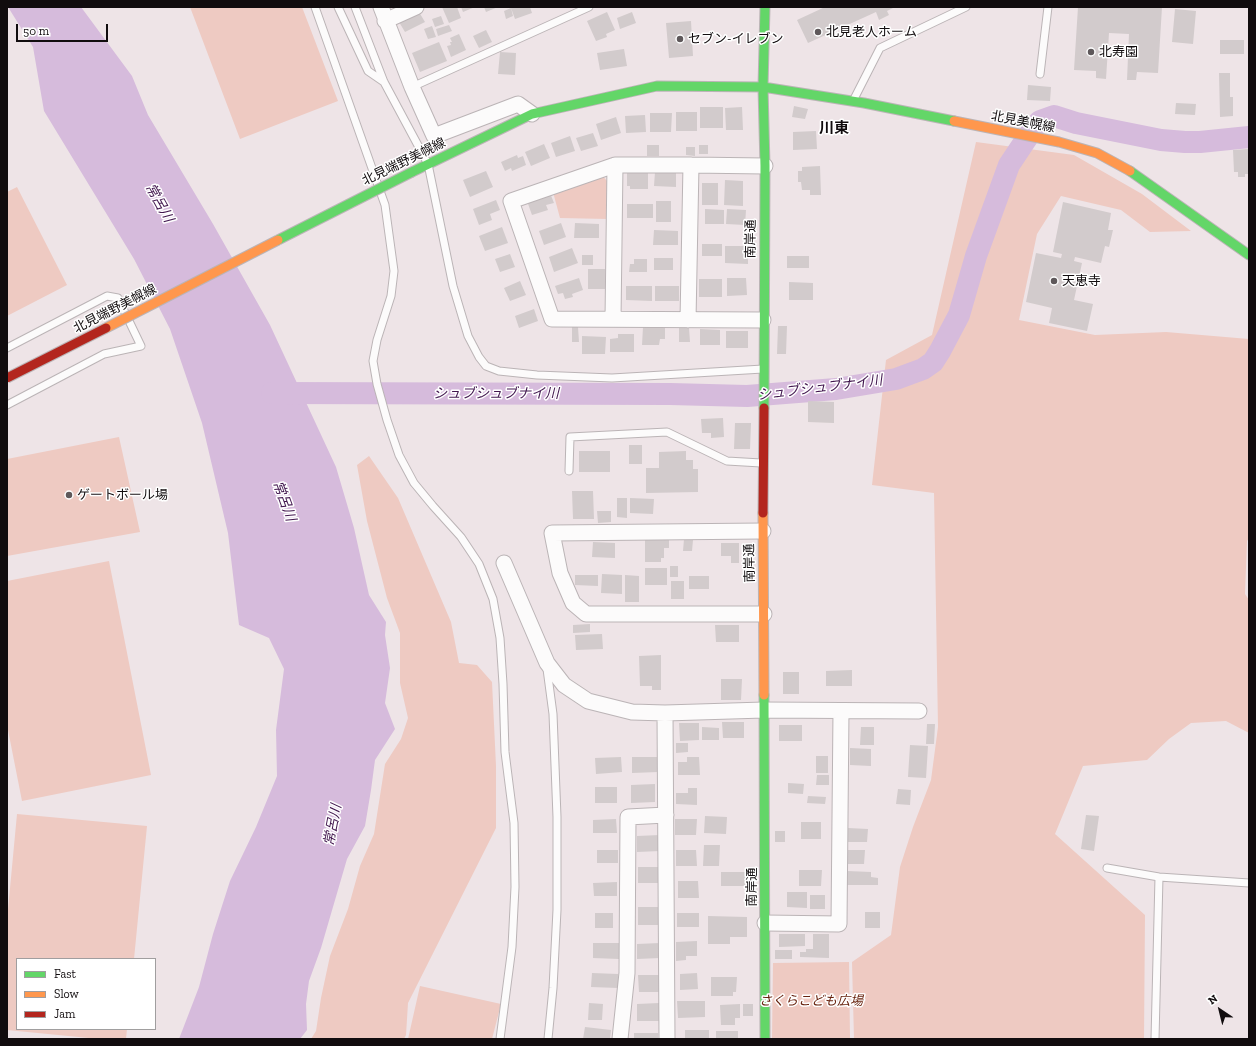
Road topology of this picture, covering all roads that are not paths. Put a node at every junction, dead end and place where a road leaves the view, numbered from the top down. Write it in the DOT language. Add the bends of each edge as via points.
graph roads {
  1 [pos="315,7"];
  2 [pos="338,7"];
  3 [pos="355,7"];
  4 [pos="416,7"];
  5 [pos="589,7"];
  6 [pos="764,7"];
  7 [pos="966,7"];
  8 [pos="1048,7"];
  9 [pos="383,14"];
  10 [pos="1040,74"];
  11 [pos="384,82"];
  12 [pos="412,87"];
  13 [pos="763,88"];
  14 [pos="853,101"];
  15 [pos="532,114"];
  16 [pos="428,164"];
  17 [pos="615,165"];
  18 [pos="690,165"];
  19 [pos="765,166"];
  20 [pos="1249,255"];
  21 [pos="613,319"];
  22 [pos="688,320"];
  23 [pos="763,320"];
  24 [pos="7,348"];
  25 [pos="763,369"];
  26 [pos="7,378"];
  27 [pos="7,405"];
  28 [pos="763,463"];
  29 [pos="569,471"];
  30 [pos="763,531"];
  31 [pos="504,563"];
  32 [pos="764,614"];
  33 [pos="547,663"];
  34 [pos="764,710"];
  35 [pos="841,711"];
  36 [pos="919,711"];
  37 [pos="665,713"];
  38 [pos="666,815"];
  39 [pos="1108,868"];
  40 [pos="1159,877"];
  41 [pos="1249,883"];
  42 [pos="765,923"];
  43 [pos="500,1039"];
  44 [pos="548,1039"];
  45 [pos="620,1039"];
  46 [pos="667,1039"];
  47 [pos="765,1039"];
  48 [pos="1156,1039"];
  1 -- 43 [label="lane" via="385,205 394,272 391,296 373,361 387,420 399,456 414,483 462,537 479,564 493,599 500,638 505,752 514,823 515,887 512,947"];
  2 -- 11 [label="lane" via="368,71"];
  3 -- 11 [label="lane"];
  4 -- 9 [label="street"];
  5 -- 12 [label="lane"];
  6 -- 13 [label="main road"];
  7 -- 14 [label="lane" via="880,48"];
  8 -- 10 [label="lane"];
  9 -- 12 [label="street"];
  11 -- 16 [label="lane"];
  12 -- 15 [label="street" via="434,136 518,104"];
  13 -- 14 [label="main road, 北見美幌線"];
  13 -- 15 [label="main road, 北見端野美幌線" via="657,86"];
  13 -- 19 [label="main road, 南岸通"];
  14 -- 20 [label="main road, 北見美幌線" via="1059,142 1097,153 1150,184"];
  15 -- 16 [label="main road, 北見端野美幌線"];
  16 -- 25 [label="lane" via="453,286 468,336 486,366 499,372 529,375 612,378"];
  16 -- 26 [label="main road, 北見端野美幌線, bridge"];
  17 -- 18 [label="street"];
  17 -- 21 [label="street"];
  17 -- 21 [label="street" via="511,201 552,318"];
  18 -- 19 [label="street"];
  18 -- 22 [label="street"];
  19 -- 23 [label="main road, 南岸通"];
  21 -- 22 [label="street"];
  22 -- 23 [label="street"];
  23 -- 25 [label="main road, 南岸通"];
  24 -- 27 [label="lane" via="107,296 118,298 141,346 104,354"];
  25 -- 28 [label="main road, 南岸通"];
  28 -- 29 [label="lane" via="727,461 667,432 570,437"];
  28 -- 30 [label="main road, 南岸通"];
  30 -- 32 [label="main road, 南岸通"];
  30 -- 32 [label="street" via="552,533 560,573 573,603 586,614"];
  31 -- 33 [label="street"];
  32 -- 34 [label="main road, 南岸通"];
  33 -- 37 [label="street" via="564,685 588,701 632,712"];
  33 -- 44 [label="lane" via="553,714 557,832 557,910"];
  34 -- 35 [label="street"];
  34 -- 37 [label="street"];
  34 -- 42 [label="main road, 南岸通"];
  35 -- 36 [label="street"];
  35 -- 42 [label="street" via="839,924"];
  37 -- 38 [label="street"];
  38 -- 45 [label="street" via="628,817 627,973"];
  38 -- 46 [label="street"];
  39 -- 40 [label="lane"];
  40 -- 41 [label="lane"];
  40 -- 48 [label="lane"];
  42 -- 47 [label="main road, 南岸通"];
}
